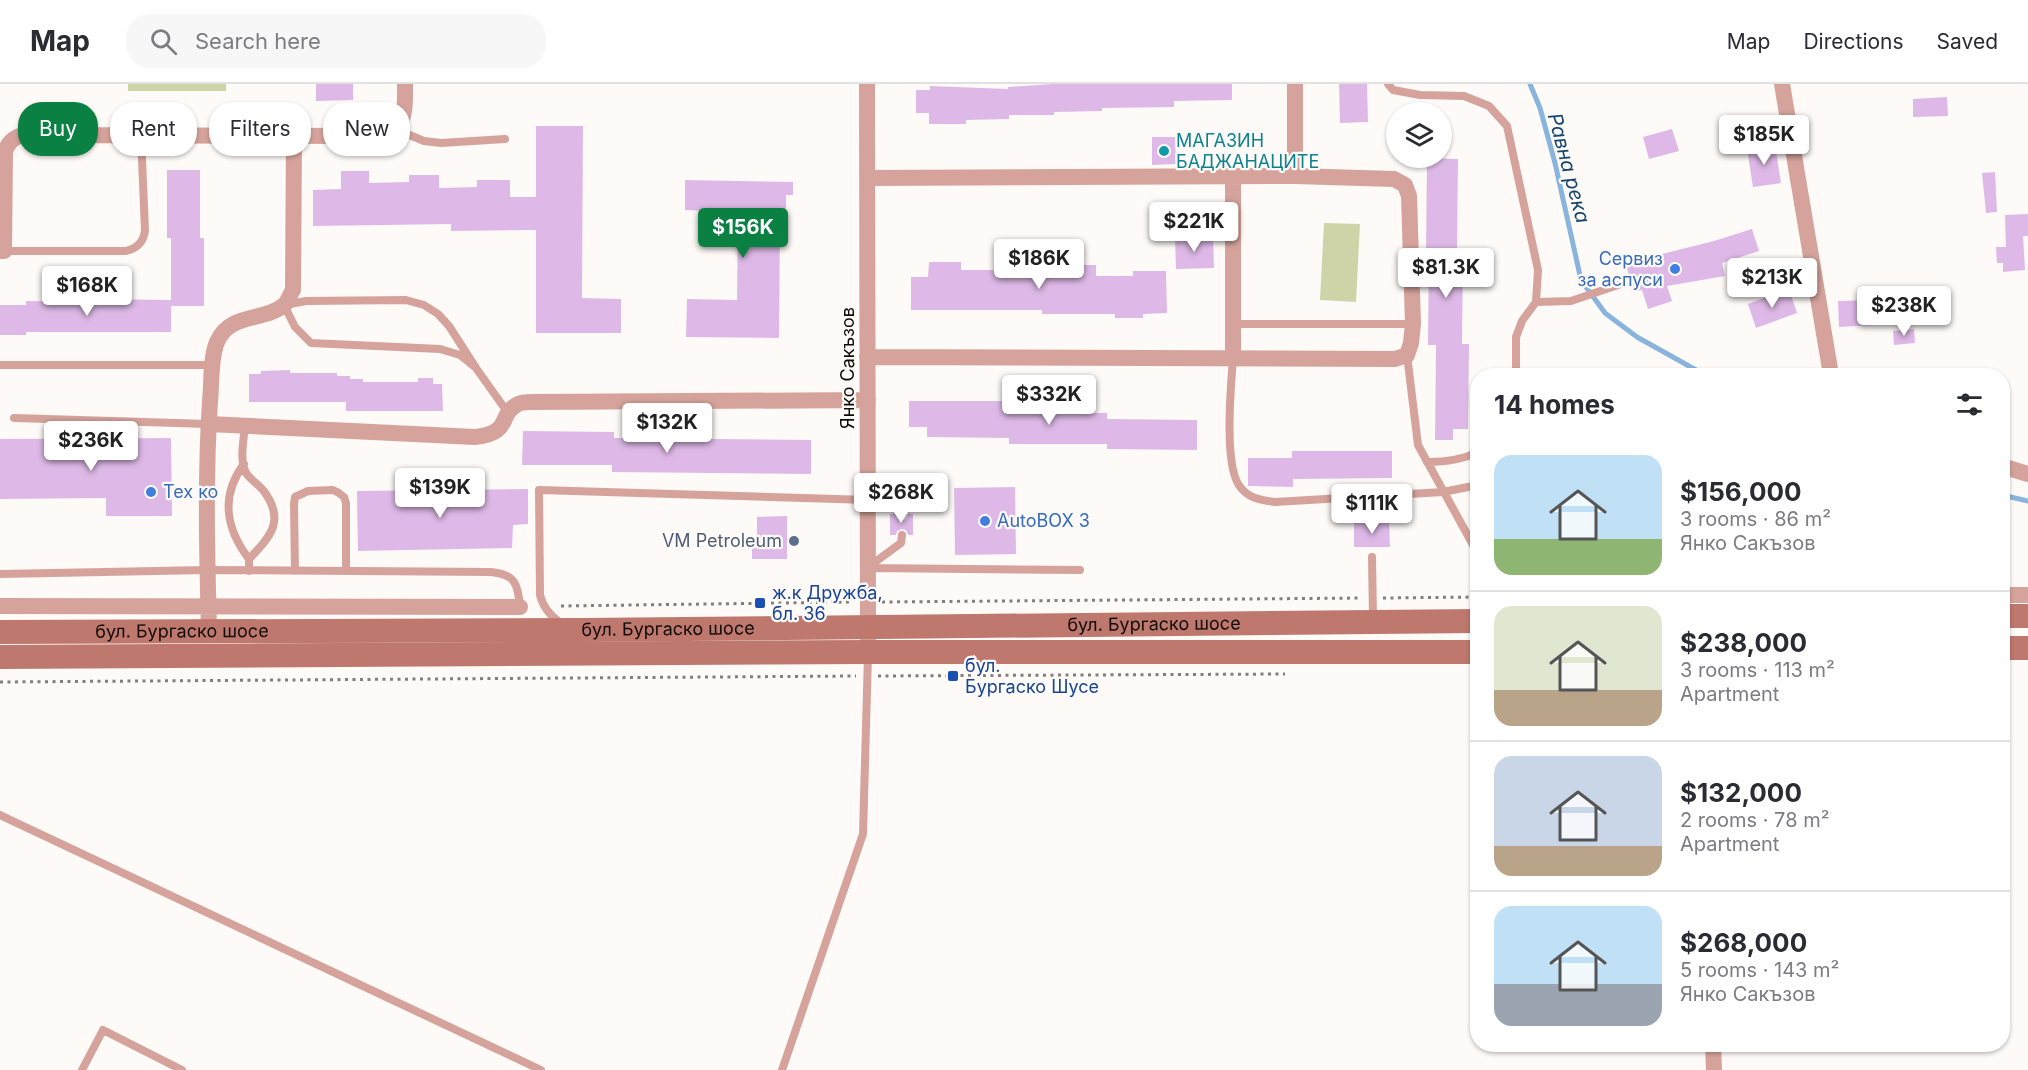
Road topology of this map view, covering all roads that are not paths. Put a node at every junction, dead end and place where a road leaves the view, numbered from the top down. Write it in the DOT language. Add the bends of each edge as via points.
graph roads {
  1 [pos="405,84"];
  2 [pos="867,84"];
  3 [pos="1295,84"];
  4 [pos="1388,84"];
  5 [pos="1782,84"];
  6 [pos="404,102"];
  7 [pos="110,135"];
  8 [pos="410,135"];
  9 [pos="505,139"];
  10 [pos="142,156"];
  11 [pos="294,156"];
  12 [pos="1295,176"];
  13 [pos="1233,177"];
  14 [pos="868,178"];
  15 [pos="2,251"];
  16 [pos="1618,285"];
  17 [pos="1536,302"];
  18 [pos="284,305"];
  19 [pos="1233,324"];
  20 [pos="1413,324"];
  21 [pos="1407,355"];
  22 [pos="867,357"];
  23 [pos="1233,357"];
  24 [pos="0,365"];
  25 [pos="213,365"];
  26 [pos="476,368"];
  27 [pos="1516,368"];
  28 [pos="1830,368"];
  29 [pos="868,400"];
  30 [pos="508,414"];
  31 [pos="14,418"];
  32 [pos="209,424"];
  33 [pos="245,425"];
  34 [pos="1470,456"];
  35 [pos="1427,462"];
  36 [pos="244,464"];
  37 [pos="2010,468"];
  38 [pos="2028,474"];
  39 [pos="868,475"];
  40 [pos="1470,487"];
  41 [pos="1443,492"];
  42 [pos="868,500"];
  43 [pos="902,514"];
  44 [pos="902,535"];
  45 [pos="1470,540"];
  46 [pos="1372,557"];
  47 [pos="249,559"];
  48 [pos="867,568"];
  49 [pos="208,570"];
  50 [pos="1080,570"];
  51 [pos="249,571"];
  52 [pos="295,571"];
  53 [pos="346,571"];
  54 [pos="0,574"];
  55 [pos="2010,595"];
  56 [pos="2028,595"];
  57 [pos="0,606"];
  58 [pos="209,606"];
  59 [pos="519,607"];
  60 [pos="2010,616"];
  61 [pos="2028,616"];
  62 [pos="1470,621"];
  63 [pos="1373,622"];
  64 [pos="868,626"];
  65 [pos="581,630"];
  66 [pos="209,631"];
  67 [pos="0,632"];
  68 [pos="2010,648"];
  69 [pos="2028,648"];
  70 [pos="868,652"];
  71 [pos="1470,652"];
  72 [pos="0,657"];
  73 [pos="0,815"];
  74 [pos="1713,1052"];
  75 [pos="82,1070"];
  76 [pos="182,1070"];
  77 [pos="541,1070"];
  78 [pos="782,1070"];
  79 [pos="1714,1070"];
  1 -- 6 [label="street"];
  2 -- 14 [label="street, Янко Сакъзов"];
  3 -- 12 [label="street"];
  4 -- 17 [label="lane" via="1393,90 1420,95 1464,96 1489,106 1507,126 1538,270"];
  5 -- 28 [label="street"];
  7 -- 15 [label="street" via="22,135 11,141 5,151"];
  8 -- 9 [label="lane" via="441,143"];
  10 -- 15 [label="lane" via="145,231 137,247 126,252"];
  11 -- 18 [label="street" via="295,274 293,290"];
  12 -- 13 [label="street"];
  12 -- 20 [label="street" via="1394,179 1405,185 1409,196"];
  13 -- 14 [label="street"];
  13 -- 19 [label="street"];
  14 -- 22 [label="street, Янко Сакъзов"];
  16 -- 17 [label="lane" via="1571,301"];
  17 -- 27 [label="lane" via="1516,337"];
  18 -- 25 [label="street" via="228,327 218,341"];
  18 -- 26 [label="lane" via="311,343 440,349 460,355"];
  18 -- 26 [label="lane" via="406,300 423,305 449,327"];
  19 -- 20 [label="lane"];
  19 -- 23 [label="street"];
  20 -- 21 [label="street"];
  21 -- 23 [label="street"];
  21 -- 35 [label="lane" via="1418,445"];
  22 -- 23 [label="street"];
  22 -- 29 [label="street, Янко Сакъзов"];
  23 -- 41 [label="lane" via="1229,438 1233,470 1239,487 1252,498 1275,502"];
  24 -- 25 [label="lane"];
  25 -- 32 [label="street"];
  26 -- 30 [label="lane"];
  29 -- 30 [label="street" via="532,402 518,404"];
  29 -- 39 [label="street, Янко Сакъзов"];
  30 -- 33 [label="street" via="491,435 476,437"];
  31 -- 32 [label="lane"];
  32 -- 33 [label="street"];
  32 -- 49 [label="street"];
  33 -- 36 [label="lane"];
  34 -- 35 [label="lane"];
  35 -- 41 [label="lane"];
  36 -- 47 [label="lane" via="235,476 228,508 235,539"];
  36 -- 47 [label="lane" via="246,473 270,499 275,521 266,542"];
  37 -- 38 [label="street"];
  39 -- 42 [label="street, Янко Сакъзов"];
  39 -- 43 [label="lane" via="900,491"];
  40 -- 41 [label="lane"];
  41 -- 45 [label="lane"];
  42 -- 48 [label="street, Янко Сакъзов"];
  42 -- 65 [label="lane" via="539,490 539,580 543,606 567,627"];
  44 -- 48 [label="lane" via="901,543"];
  46 -- 63 [label="lane"];
  47 -- 51 [label="lane"];
  48 -- 50 [label="lane"];
  48 -- 64 [label="street, Янко Сакъзов"];
  49 -- 51 [label="lane"];
  49 -- 54 [label="lane"];
  49 -- 58 [label="street"];
  51 -- 52 [label="lane"];
  52 -- 53 [label="lane"];
  52 -- 53 [label="lane" via="294,504 296,497 308,490 339,492 346,503"];
  53 -- 59 [label="lane" via="505,573 519,593"];
  55 -- 56 [label="street"];
  57 -- 58 [label="street"];
  58 -- 59 [label="street"];
  58 -- 66 [label="street"];
  60 -- 61 [label="main road"];
  62 -- 63 [label="main road, бул. Бургаско шосе"];
  63 -- 64 [label="main road, бул. Бургаско шосе"];
  64 -- 65 [label="main road, бул. Бургаско шосе"];
  64 -- 70 [label="street, Янко Сакъзов"];
  65 -- 66 [label="main road, бул. Бургаско шосе"];
  66 -- 67 [label="main road, бул. Бургаско шосе"];
  68 -- 69 [label="main road"];
  70 -- 71 [label="main road, бул. Бургаско шосе"];
  70 -- 72 [label="main road, бул. Бургаско шосе"];
  70 -- 78 [label="lane" via="863,834"];
  73 -- 77 [label="lane"];
  74 -- 79 [label="street"];
  75 -- 76 [label="lane" via="103,1030"];
}
